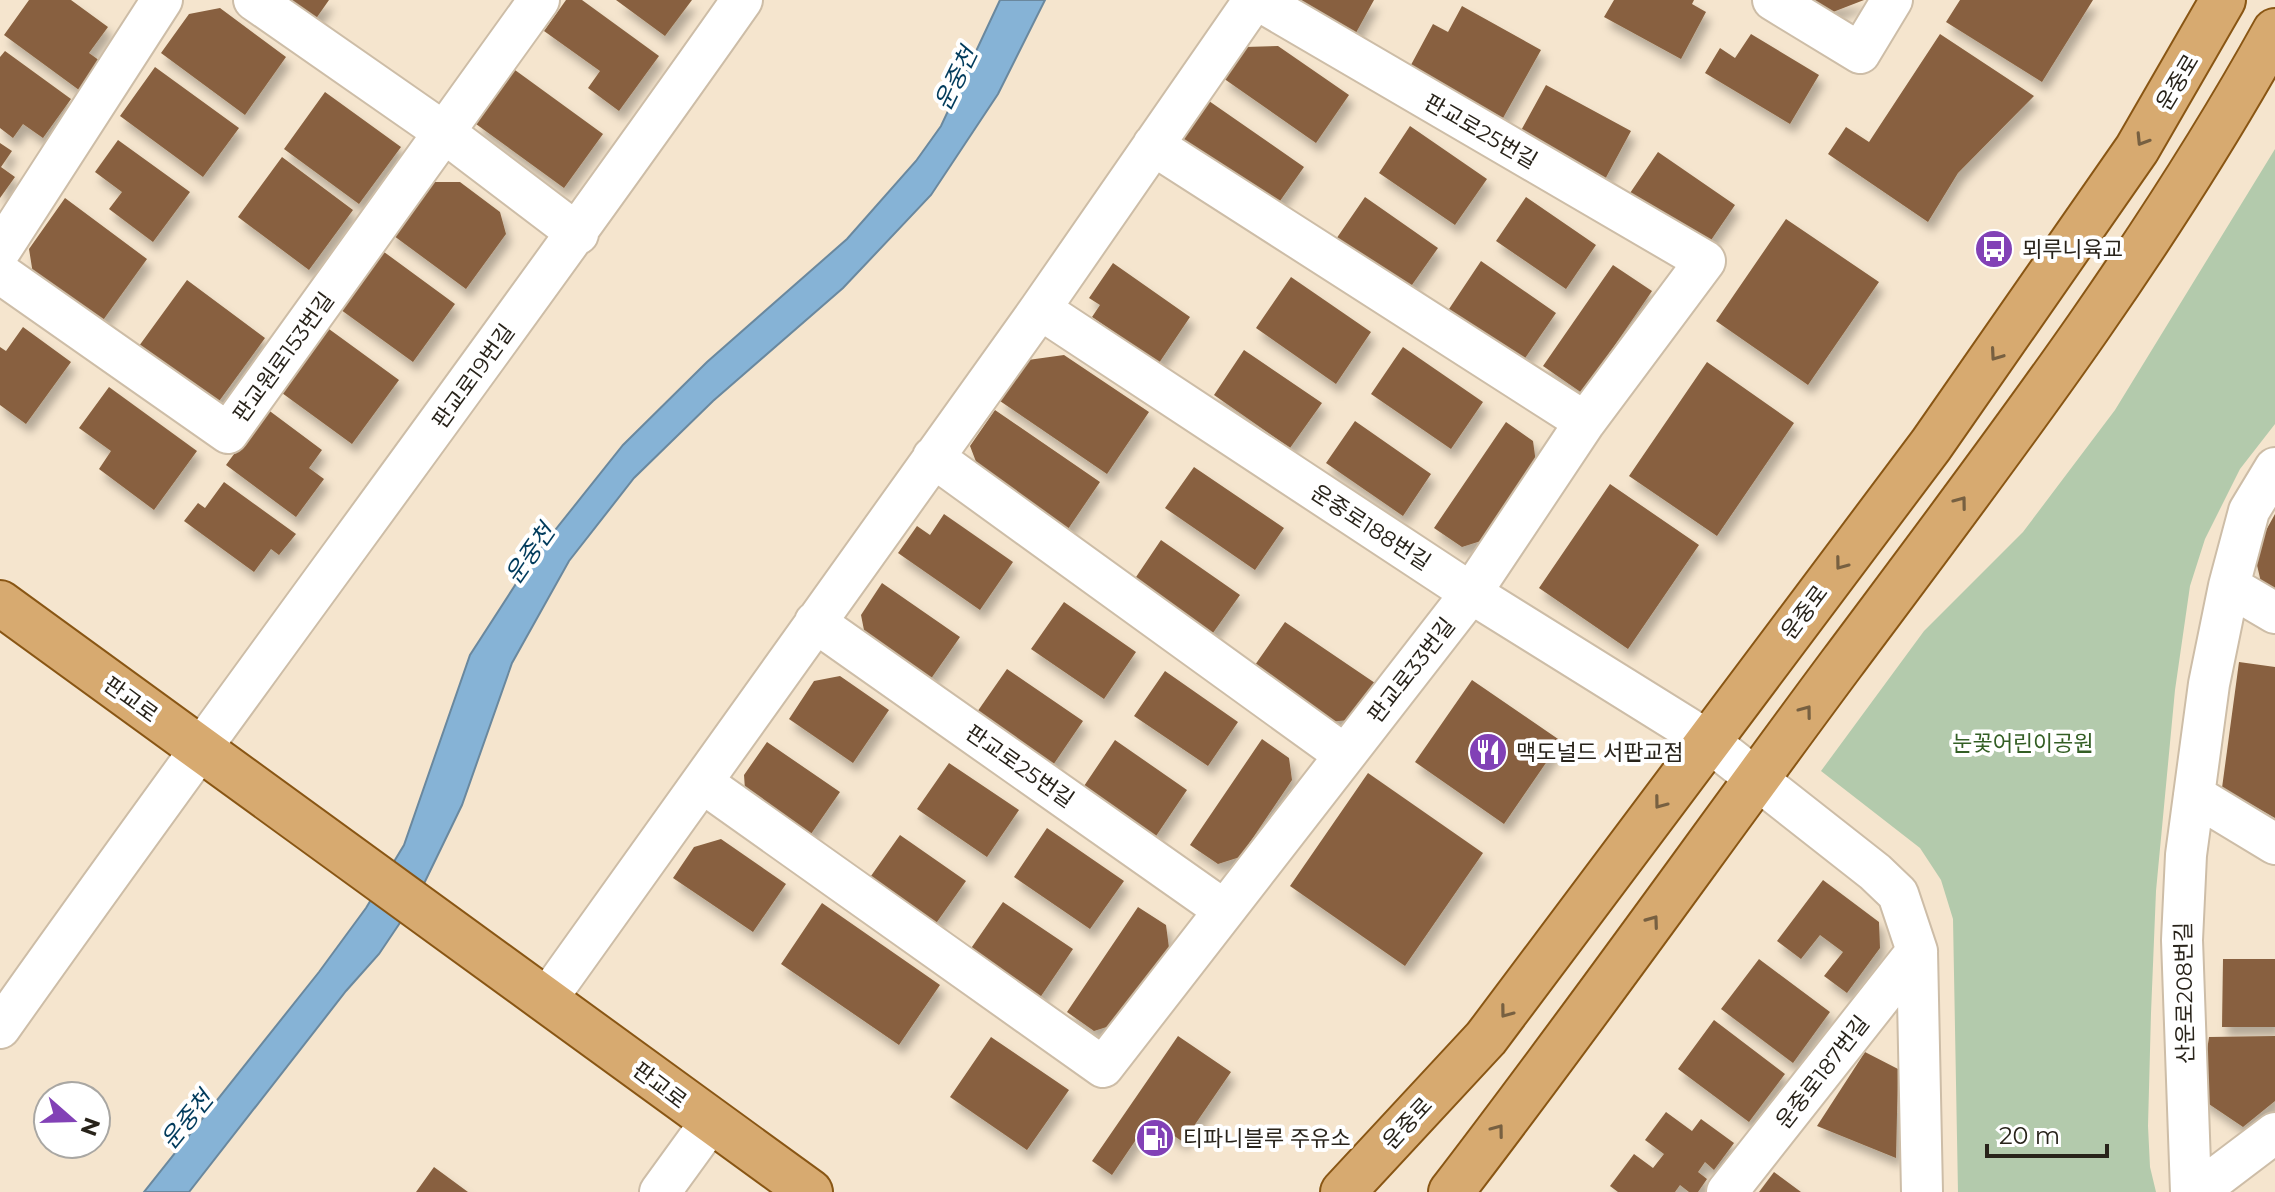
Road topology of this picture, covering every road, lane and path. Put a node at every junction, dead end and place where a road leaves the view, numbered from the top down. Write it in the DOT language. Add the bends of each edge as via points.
graph roads {
  1 [pos="162,0"];
  2 [pos="254,0"];
  3 [pos="539,0"];
  4 [pos="742,0"];
  5 [pos="1256,0"];
  6 [pos="1773,0"];
  7 [pos="1892,0"];
  8 [pos="2223,0"];
  9 [pos="2275,31"];
  10 [pos="445,133"];
  11 [pos="1153,145"];
  12 [pos="578,234"];
  13 [pos="0,251"];
  14 [pos="1705,261"];
  15 [pos="0,273"];
  16 [pos="1040,309"];
  17 [pos="1585,422"];
  18 [pos="933,457"];
  19 [pos="2275,468"];
  20 [pos="2229,586"];
  21 [pos="1471,593"];
  22 [pos="0,603"];
  23 [pos="2275,613"];
  24 [pos="815,622"];
  25 [pos="1707,740"];
  26 [pos="198,748"];
  27 [pos="1345,755"];
  28 [pos="1755,780"];
  29 [pos="703,783"];
  30 [pos="2194,795"];
  31 [pos="2275,844"];
  32 [pos="1224,910"];
  33 [pos="1917,951"];
  34 [pos="529,988"];
  35 [pos="0,1028"];
  36 [pos="710,1123"];
  37 [pos="2275,1133"];
  38 [pos="660,1192"];
  39 [pos="810,1192"];
  40 [pos="1343,1192"];
  41 [pos="1451,1192"];
  42 [pos="1727,1192"];
  43 [pos="1922,1192"];
  44 [pos="2191,1192"];
  45 [pos="2197,1192"];
  1 -- 13 [label="street"];
  2 -- 10 [label="street"];
  3 -- 10 [label="street, 판교원로153번길"];
  4 -- 12 [label="street, 판교로19번길"];
  5 -- 11 [label="street, 판교로25번길"];
  5 -- 14 [label="street, 판교로25번길"];
  6 -- 7 [label="street" via="1860,53"];
  8 -- 25 [label="main road, 운중로, one-way" via="2137,149 2036,298"];
  28 -- 9 [label="main road, one-way" via="2065,361 2219,131"];
  10 -- 12 [label="street"];
  10 -- 15 [label="street, 판교원로153번길" via="228,433"];
  11 -- 16 [label="street, 판교로25번길"];
  11 -- 17 [label="street"];
  12 -- 26 [label="street, 판교로19번길"];
  14 -- 17 [label="street, 판교로33번길"];
  16 -- 18 [label="street, 판교로25번길"];
  16 -- 21 [label="street, 운중로188번길"];
  17 -- 21 [label="street, 판교로33번길"];
  18 -- 24 [label="street, 판교로25번길"];
  18 -- 27 [label="street"];
  19 -- 20 [label="street, 산운로208번길" via="2249,511"];
  20 -- 23 [label="street"];
  20 -- 30 [label="street, 산운로208번길"];
  21 -- 25 [label="street, 운중로188번길"];
  21 -- 27 [label="street, 판교로33번길"];
  22 -- 26 [label="main road, 판교로"];
  24 -- 29 [label="street, 판교로25번길"];
  24 -- 32 [label="street, 판교로25번길"];
  25 -- 28 [label="street"];
  25 -- 40 [label="main road, 운중로, one-way" via="1486,1038"];
  26 -- 34 [label="main road, 판교로"];
  26 -- 35 [label="street, 판교로19번길"];
  27 -- 32 [label="street, 판교로33번길"];
  28 -- 33 [label="street" via="1898,894"];
  41 -- 28 [label="main road, one-way"];
  29 -- 32 [label="street, 판교로33번길" via="1103,1067"];
  29 -- 34 [label="street, 판교로25번길"];
  30 -- 31 [label="street"];
  30 -- 44 [label="street, 산운로208번길" via="2182,940"];
  33 -- 42 [label="street, 운중로187번길"];
  33 -- 43 [label="street"];
  34 -- 36 [label="main road, 판교로"];
  36 -- 38 [label="street"];
  36 -- 39 [label="main road, 판교로"];
  37 -- 45 [label="street"];
}
